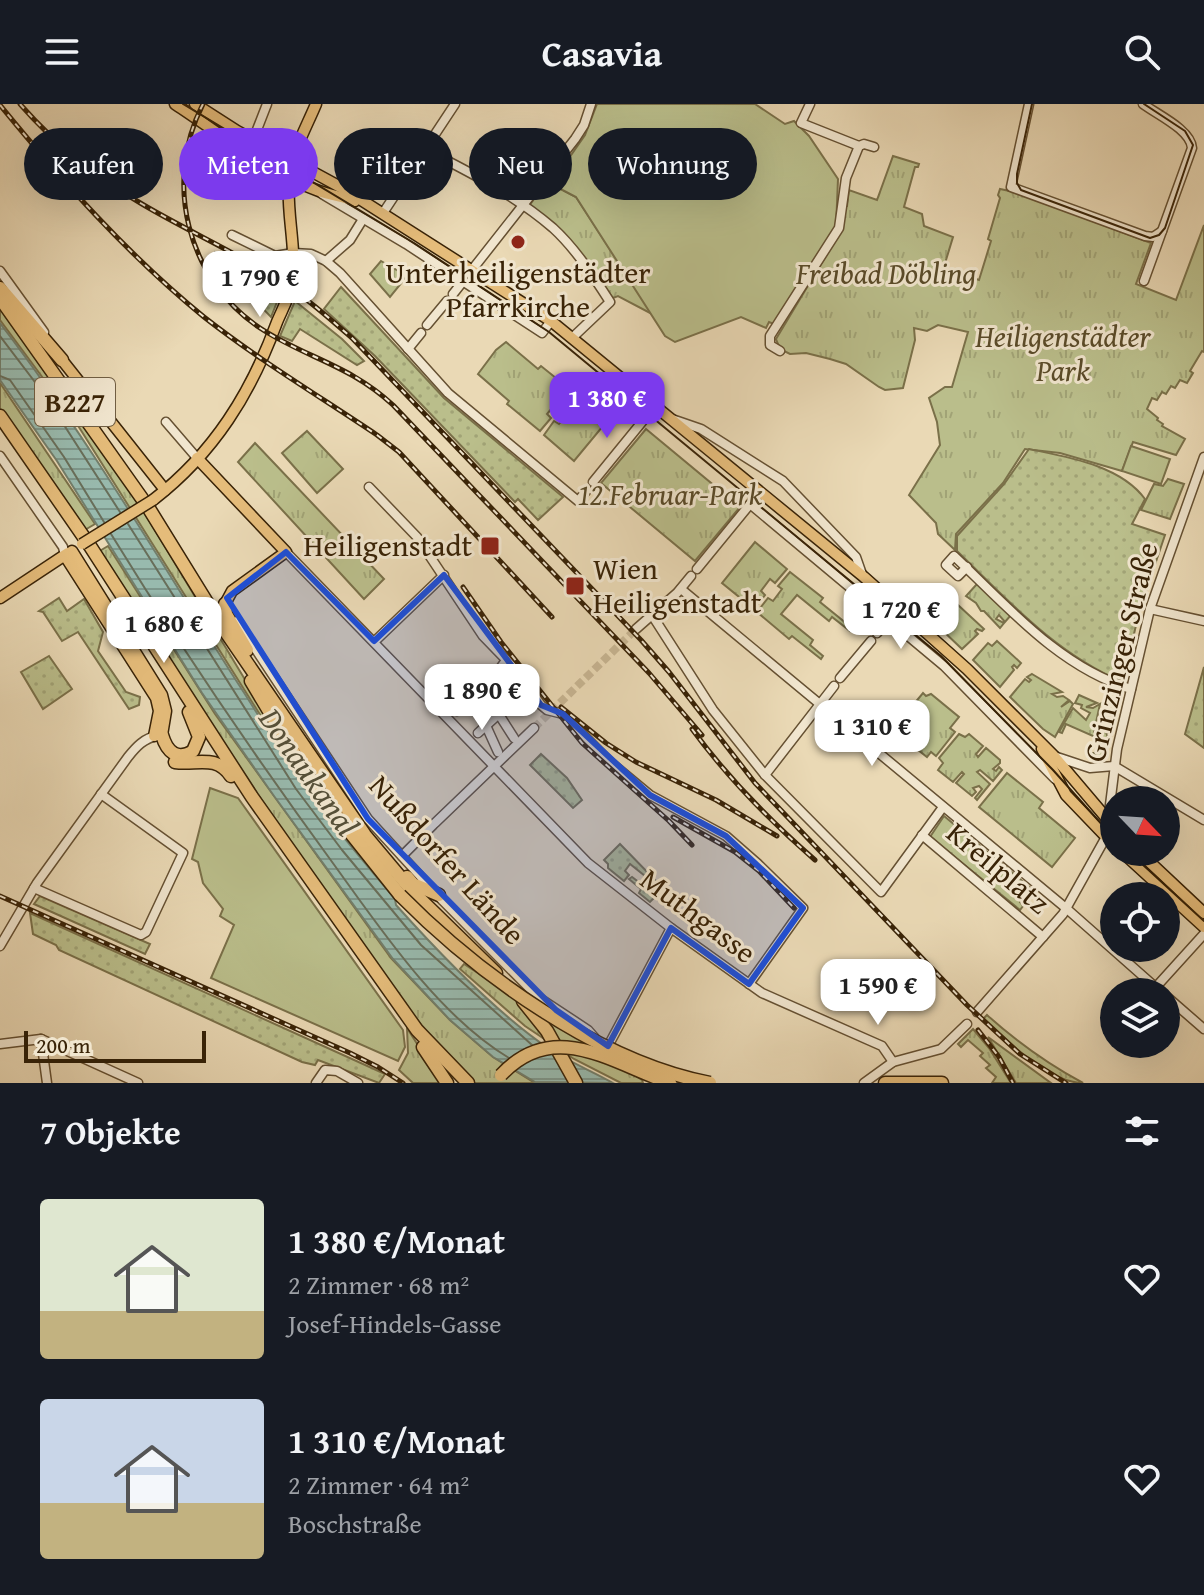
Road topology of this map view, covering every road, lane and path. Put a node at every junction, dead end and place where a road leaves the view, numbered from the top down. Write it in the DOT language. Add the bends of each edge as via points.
graph roads {
  1 [pos="175,104"];
  2 [pos="195,104"];
  3 [pos="267,104"];
  4 [pos="316,104"];
  5 [pos="442,104"];
  6 [pos="591,104"];
  7 [pos="810,104"];
  8 [pos="1029,104"];
  9 [pos="1143,104"];
  10 [pos="453,106"];
  11 [pos="211,128"];
  12 [pos="234,128"];
  13 [pos="258,128"];
  14 [pos="306,128"];
  15 [pos="440,128"];
  16 [pos="859,146"];
  17 [pos="874,147"];
  18 [pos="453,164"];
  19 [pos="318,176"];
  20 [pos="318,191"];
  21 [pos="291,200"];
  22 [pos="392,200"];
  23 [pos="369,205"];
  24 [pos="522,205"];
  25 [pos="383,213"];
  26 [pos="363,219"];
  27 [pos="1162,231"];
  28 [pos="232,235"];
  29 [pos="293,253"];
  30 [pos="326,261"];
  31 [pos="472,269"];
  32 [pos="0,271"];
  33 [pos="463,281"];
  34 [pos="1144,281"];
  35 [pos="0,288"];
  36 [pos="0,298"];
  37 [pos="551,321"];
  38 [pos="572,338"];
  39 [pos="408,349"];
  40 [pos="780,351"];
  41 [pos="62,360"];
  42 [pos="655,406"];
  43 [pos="0,416"];
  44 [pos="670,418"];
  45 [pos="166,422"];
  46 [pos="0,456"];
  47 [pos="1204,457"];
  48 [pos="197,458"];
  49 [pos="369,487"];
  50 [pos="760,492"];
  51 [pos="156,499"];
  52 [pos="750,504"];
  53 [pos="67,551"];
  54 [pos="286,552"];
  55 [pos="967,567"];
  56 [pos="444,575"];
  57 [pos="864,577"];
  58 [pos="681,589"];
  59 [pos="0,598"];
  60 [pos="225,604"];
  61 [pos="899,608"];
  62 [pos="1150,609"];
  63 [pos="652,615"];
  64 [pos="889,620"];
  65 [pos="1204,621"];
  66 [pos="219,622"];
  67 [pos="636,629"];
  68 [pos="375,641"];
  69 [pos="169,670"];
  70 [pos="515,681"];
  71 [pos="1131,689"];
  72 [pos="484,691"];
  73 [pos="473,697"];
  74 [pos="819,704"];
  75 [pos="457,711"];
  76 [pos="500,713"];
  77 [pos="486,726"];
  78 [pos="508,728"];
  79 [pos="534,728"];
  80 [pos="478,733"];
  81 [pos="158,736"];
  82 [pos="297,736"];
  83 [pos="514,738"];
  84 [pos="1037,740"];
  85 [pos="491,743"];
  86 [pos="498,752"];
  87 [pos="1053,755"];
  88 [pos="493,766"];
  89 [pos="1114,766"];
  90 [pos="765,775"];
  91 [pos="1062,786"];
  92 [pos="1113,786"];
  93 [pos="101,794"];
  94 [pos="252,797"];
  95 [pos="943,807"];
  96 [pos="346,808"];
  97 [pos="1100,811"];
  98 [pos="1204,820"];
  99 [pos="1100,831"];
  100 [pos="922,835"];
  101 [pos="402,856"];
  102 [pos="1100,857"];
  103 [pos="1137,866"];
  104 [pos="1154,866"];
  105 [pos="34,888"];
  106 [pos="439,895"];
  107 [pos="1067,909"];
  108 [pos="1204,913"];
  109 [pos="1204,927"];
  110 [pos="671,928"];
  111 [pos="1204,934"];
  112 [pos="1043,937"];
  113 [pos="0,946"];
  114 [pos="1145,978"];
  115 [pos="1168,978"];
  116 [pos="749,984"];
  117 [pos="1180,1008"];
  118 [pos="977,1012"];
  119 [pos="405,1013"];
  120 [pos="967,1024"];
  121 [pos="1204,1029"];
  122 [pos="41,1039"];
  123 [pos="0,1044"];
  124 [pos="605,1051"];
  125 [pos="893,1062"];
  126 [pos="881,1078"];
  127 [pos="497,1080"];
  128 [pos="47,1083"];
  129 [pos="138,1083"];
  130 [pos="316,1083"];
  131 [pos="358,1083"];
  132 [pos="447,1083"];
  133 [pos="468,1083"];
  134 [pos="576,1083"];
  135 [pos="670,1083"];
  136 [pos="690,1083"];
  137 [pos="710,1083"];
  138 [pos="864,1083"];
  139 [pos="942,1083"];
  1 -- 11 [label="main road"];
  2 -- 12 [label="main road"];
  3 -- 13 [label="street"];
  4 -- 14 [label="main road"];
  5 -- 10 [label="street"];
  6 -- 24 [label="street" via="584,125"];
  7 -- 16 [label="street" via="801,123"];
  8 -- 27 [label="street" via="1011,187 1145,236"];
  9 -- 27 [label="street" via="1191,140"];
  10 -- 15 [label="street"];
  16 -- 17 [label="street"];
  16 -- 40 [label="street" via="846,178 839,228 770,336 770,345"];
  18 -- 24 [label="street"];
  19 -- 23 [label="main road"];
  20 -- 23 [label="main road"];
  20 -- 26 [label="street"];
  21 -- 29 [label="main road"];
  22 -- 25 [label="street"];
  23 -- 25 [label="main road"];
  24 -- 31 [label="street"];
  24 -- 38 [label="street" via="554,229 610,302"];
  25 -- 31 [label="main road"];
  26 -- 30 [label="street" via="357,233"];
  26 -- 33 [label="street"];
  27 -- 34 [label="street"];
  28 -- 29 [label="street" via="275,256"];
  29 -- 30 [label="street"];
  29 -- 48 [label="main road" via="292,284 252,383"];
  30 -- 39 [label="street"];
  31 -- 33 [label="street"];
  31 -- 37 [label="main road"];
  32 -- 41 [label="street"];
  33 -- 37 [label="street" via="542,333"];
  33 -- 39 [label="street"];
  35 -- 41 [label="highway"];
  36 -- 51 [label="highway, B227"];
  37 -- 38 [label="main road"];
  38 -- 42 [label="main road"];
  39 -- 42 [label="street" via="448,393 578,501"];
  41 -- 51 [label="main road"];
  42 -- 44 [label="main road"];
  43 -- 69 [label="highway, B227"];
  44 -- 50 [label="main road"];
  44 -- 57 [label="street" via="701,429 783,481 856,557"];
  45 -- 48 [label="street"];
  46 -- 53 [label="street"];
  47 -- 62 [label="street, Grinzinger Straße"];
  48 -- 51 [label="main road"];
  48 -- 54 [label="main road"];
  49 -- 56 [label="street" via="417,537"];
  50 -- 52 [label="street"];
  50 -- 57 [label="main road"];
  51 -- 53 [label="main road, bridge"];
  51 -- 66 [label="highway, Nußdorfer Lände / B227"];
  52 -- 58 [label="street"];
  52 -- 64 [label="street"];
  53 -- 59 [label="main road"];
  53 -- 81 [label="main road" via="156,698"];
  54 -- 60 [label="main road" via="232,591"];
  54 -- 68 [label="street"];
  55 -- 71 [label="street" via="1057,650"];
  56 -- 68 [label="street"];
  56 -- 116 [label="street" via="483,636 541,705 563,714 650,795 726,836 803,908"];
  57 -- 61 [label="main road"];
  58 -- 63 [label="street"];
  58 -- 74 [label="street"];
  60 -- 82 [label="highway"];
  60 -- 101 [label="street, Nußdorfer Lände" via="368,819"];
  61 -- 64 [label="street"];
  61 -- 84 [label="main road"];
  62 -- 65 [label="street"];
  62 -- 71 [label="street, Grinzinger Straße"];
  63 -- 67 [label="street"];
  63 -- 90 [label="street" via="713,710"];
  64 -- 74 [label="street"];
  64 -- 91 [label="street" via="944,666"];
  66 -- 82 [label="highway, Nußdorfer Lände / B227"];
  66 -- 137 [label="highway, bridge" via="270,716 351,836 448,942 549,1014 617,1051"];
  68 -- 88 [label="street, Muthgasse"];
  69 -- 81 [label="highway" via="199,737 193,751 181,756 168,750"];
  69 -- 94 [label="highway, B227"];
  70 -- 72 [label="street" via="503,668"];
  71 -- 89 [label="street, Grinzinger Straße"];
  72 -- 73 [label="street"];
  72 -- 76 [label="street"];
  73 -- 75 [label="street"];
  73 -- 77 [label="street"];
  74 -- 90 [label="street"];
  74 -- 95 [label="street"];
  76 -- 77 [label="street"];
  76 -- 78 [label="street"];
  77 -- 80 [label="street"];
  77 -- 85 [label="street"];
  78 -- 83 [label="street"];
  78 -- 85 [label="street"];
  79 -- 88 [label="street"];
  81 -- 93 [label="street" via="140,744"];
  81 -- 94 [label="highway" via="160,752 171,760 219,764"];
  82 -- 96 [label="highway, Nußdorfer Lände / B227"];
  84 -- 87 [label="main road"];
  84 -- 91 [label="main road"];
  85 -- 86 [label="street"];
  87 -- 89 [label="street" via="1090,768"];
  87 -- 97 [label="main road"];
  88 -- 101 [label="street"];
  88 -- 110 [label="street, Muthgasse" via="584,860"];
  89 -- 92 [label="street, Grinzinger Straße"];
  89 -- 98 [label="street"];
  90 -- 100 [label="street" via="881,892"];
  91 -- 99 [label="main road"];
  93 -- 105 [label="street"];
  93 -- 105 [label="street" via="183,853 144,934"];
  94 -- 119 [label="highway, B227"];
  95 -- 100 [label="street"];
  95 -- 107 [label="street"];
  96 -- 106 [label="highway" via="413,884"];
  96 -- 134 [label="highway, Nußdorfer Lände / B227, bridge" via="385,860 519,997 547,1031"];
  100 -- 112 [label="street, Kreilplatz"];
  101 -- 106 [label="street, Nußdorfer Lände"];
  102 -- 107 [label="street, Grinzinger Straße"];
  103 -- 109 [label="main road"];
  104 -- 108 [label="main road"];
  105 -- 113 [label="street"];
  106 -- 124 [label="street, Nußdorfer Lände" via="538,997 588,1030"];
  107 -- 112 [label="street, Grinzinger Straße"];
  107 -- 114 [label="street"];
  110 -- 116 [label="street, Muthgasse"];
  110 -- 124 [label="street"];
  111 -- 115 [label="street"];
  112 -- 118 [label="street, Grinzinger Straße"];
  116 -- 125 [label="street, Muthgasse" via="882,1046"];
  117 -- 121 [label="street"];
  119 -- 132 [label="highway"];
  119 -- 133 [label="highway"];
  120 -- 125 [label="street" via="934,1052"];
  122 -- 123 [label="street"];
  122 -- 128 [label="street"];
  122 -- 129 [label="street"];
  124 -- 136 [label="street, Nußdorfer Lände"];
  125 -- 126 [label="street"];
  126 -- 138 [label="street"];
  126 -- 139 [label="highway"];
  127 -- 135 [label="highway, bridge" via="535,1051 568,1046"];
  130 -- 131 [label="street" via="325,1070"];
}
